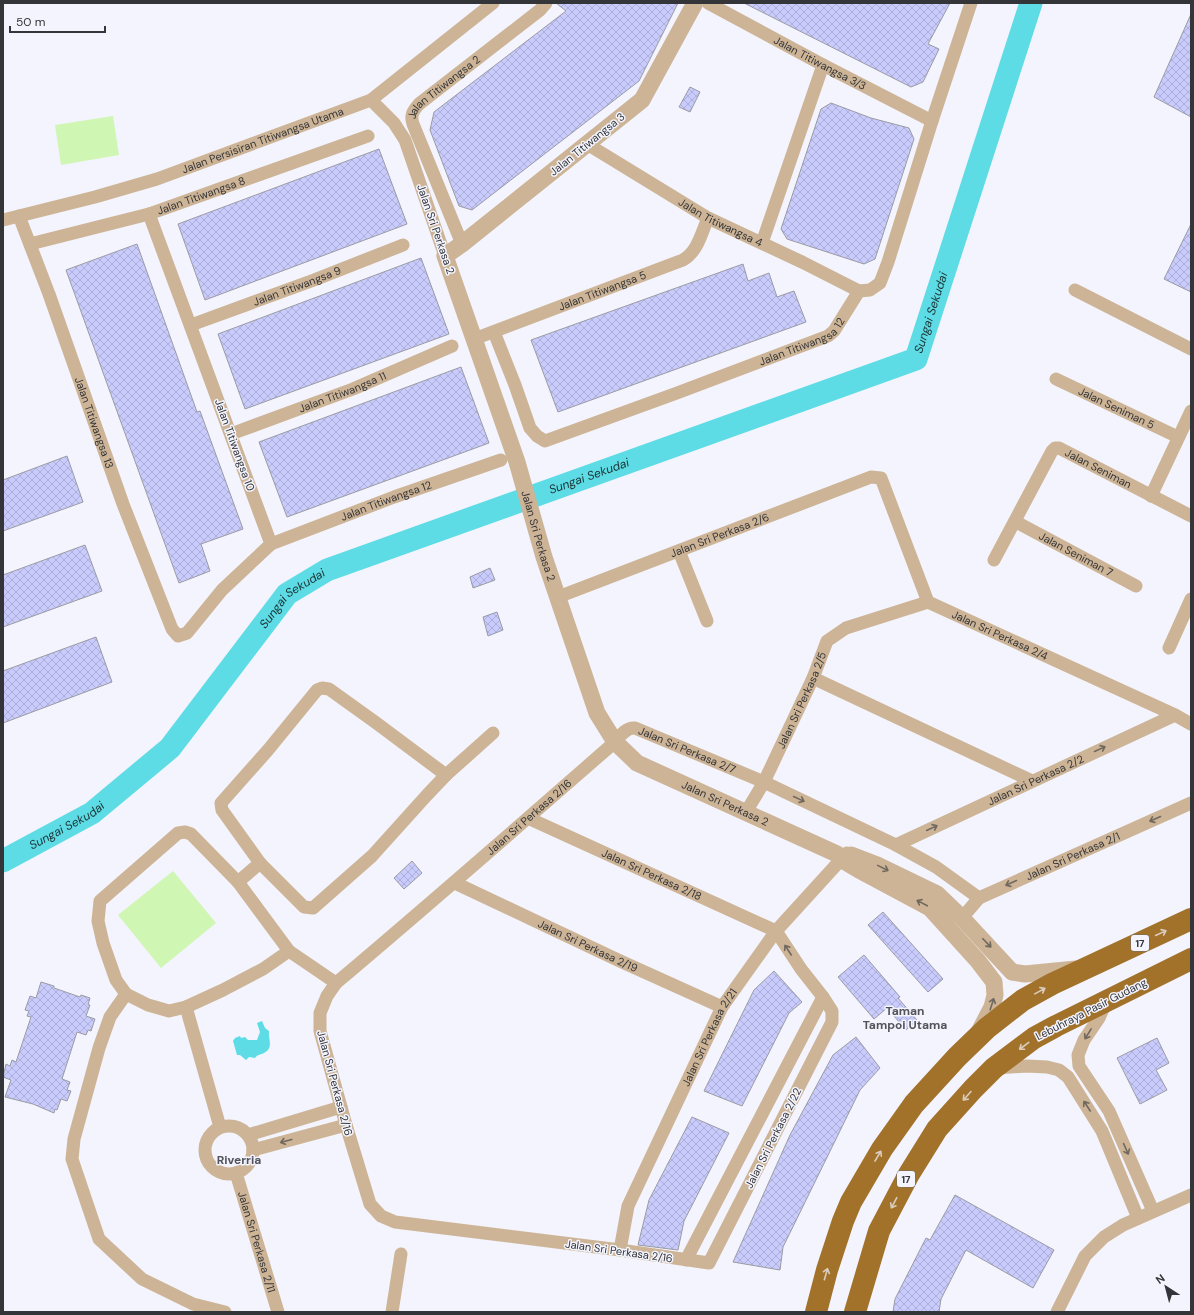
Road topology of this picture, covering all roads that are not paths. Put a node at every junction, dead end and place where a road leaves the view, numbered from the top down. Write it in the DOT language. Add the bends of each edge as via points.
graph roads {
  1 [pos="493,3"];
  2 [pos="546,3"];
  3 [pos="695,3"];
  4 [pos="708,3"];
  5 [pos="971,3"];
  6 [pos="823,65"];
  7 [pos="371,100"];
  8 [pos="932,121"];
  9 [pos="368,136"];
  10 [pos="587,144"];
  11 [pos="149,214"];
  12 [pos="19,216"];
  13 [pos="708,218"];
  14 [pos="3,220"];
  15 [pos="762,243"];
  16 [pos="30,244"];
  17 [pos="462,244"];
  18 [pos="403,245"];
  19 [pos="445,256"];
  20 [pos="1075,290"];
  21 [pos="859,291"];
  22 [pos="191,325"];
  23 [pos="494,332"];
  24 [pos="474,339"];
  25 [pos="452,346"];
  26 [pos="1191,350"];
  27 [pos="1056,378"];
  28 [pos="1191,411"];
  29 [pos="231,434"];
  30 [pos="1178,437"];
  31 [pos="509,461"];
  32 [pos="1151,496"];
  33 [pos="1191,516"];
  34 [pos="1016,522"];
  35 [pos="271,544"];
  36 [pos="679,551"];
  37 [pos="994,560"];
  38 [pos="1136,586"];
  39 [pos="558,597"];
  40 [pos="928,602"];
  41 [pos="1190,604"];
  42 [pos="707,621"];
  43 [pos="1169,648"];
  44 [pos="813,678"];
  45 [pos="1175,715"];
  46 [pos="1191,724"];
  47 [pos="493,733"];
  48 [pos="615,742"];
  49 [pos="446,775"];
  50 [pos="1032,781"];
  51 [pos="764,782"];
  52 [pos="1191,803"];
  53 [pos="746,812"];
  54 [pos="528,818"];
  55 [pos="896,845"];
  56 [pos="842,856"];
  57 [pos="260,863"];
  58 [pos="238,882"];
  59 [pos="455,883"];
  60 [pos="978,898"];
  61 [pos="962,918"];
  62 [pos="1191,919"];
  63 [pos="776,931"];
  64 [pos="289,951"];
  65 [pos="1191,959"];
  66 [pos="1088,968"];
  67 [pos="336,983"];
  68 [pos="126,994"];
  69 [pos="823,997"];
  70 [pos="1107,1000"];
  71 [pos="186,1007"];
  72 [pos="722,1007"];
  73 [pos="976,1040"];
  74 [pos="994,1068"];
  75 [pos="340,1107"];
  76 [pos="346,1126"];
  77 [pos="220,1127"];
  78 [pos="248,1136"];
  79 [pos="253,1150"];
  80 [pos="236,1173"];
  81 [pos="1191,1195"];
  82 [pos="1153,1211"];
  83 [pos="1138,1218"];
  84 [pos="620,1250"];
  85 [pos="401,1254"];
  86 [pos="686,1260"];
  87 [pos="709,1263"];
  88 [pos="225,1312"];
  89 [pos="278,1312"];
  90 [pos="392,1312"];
  91 [pos="816,1312"];
  92 [pos="855,1312"];
  93 [pos="1057,1312"];
  1 -- 7 [label="street, Jalan Persisiran Titiwangsa Utama"];
  2 -- 17 [label="street, Jalan Titiwangsa 2" via="413,111 413,124"];
  3 -- 10 [label="street, Jalan Titiwangsa 3" via="642,100"];
  4 -- 6 [label="street, Jalan Titiwangsa 3/3"];
  5 -- 8 [label="street"];
  6 -- 8 [label="street, Jalan Titiwangsa 3/3"];
  6 -- 15 [label="street"];
  7 -- 12 [label="street, Jalan Persisiran Titiwangsa Utama" via="157,179"];
  7 -- 19 [label="street, Jalan Sri Perkasa 2" via="394,123 405,140"];
  8 -- 21 [label="street" via="880,283 870,290"];
  9 -- 11 [label="street, Jalan Titiwangsa 8"];
  10 -- 13 [label="street, Jalan Titiwangsa 4"];
  10 -- 17 [label="street, Jalan Titiwangsa 3"];
  11 -- 16 [label="street, Jalan Titiwangsa 8"];
  11 -- 22 [label="street, Jalan Titiwangsa 10"];
  12 -- 14 [label="street, Jalan Persisiran Titiwangsa Utama"];
  12 -- 16 [label="street, Jalan Titiwangsa 13"];
  13 -- 15 [label="street, Jalan Titiwangsa 4"];
  13 -- 23 [label="street, Jalan Titiwangsa 5" via="696,247 690,256 683,260"];
  15 -- 21 [label="street, Jalan Titiwangsa 4"];
  16 -- 35 [label="street, Jalan Titiwangsa 13" via="123,504 172,629 178,636 187,633 222,590"];
  17 -- 19 [label="street, Jalan Titiwangsa 3"];
  18 -- 22 [label="street, Jalan Titiwangsa 9"];
  19 -- 24 [label="street, Jalan Sri Perkasa 2"];
  20 -- 26 [label="street"];
  21 -- 23 [label="street, Jalan Titiwangsa 12" via="834,332 828,336 545,441 530,428"];
  22 -- 29 [label="street, Jalan Titiwangsa 10"];
  23 -- 24 [label="street, Jalan Titiwangsa 5"];
  24 -- 31 [label="street, Jalan Sri Perkasa 2"];
  25 -- 29 [label="street, Jalan Titiwangsa 11" via="353,389"];
  27 -- 30 [label="street, Jalan Seniman 5"];
  28 -- 30 [label="street"];
  29 -- 35 [label="street, Jalan Titiwangsa 10"];
  30 -- 32 [label="street"];
  31 -- 35 [label="street, Jalan Titiwangsa 12" via="394,497"];
  31 -- 39 [label="street, Jalan Sri Perkasa 2" via="534,520"];
  32 -- 33 [label="street, Jalan Seniman"];
  32 -- 34 [label="street, Jalan Seniman" via="1055,448"];
  34 -- 37 [label="street, Jalan Seniman"];
  34 -- 38 [label="street, Jalan Seniman 7"];
  36 -- 39 [label="street, Jalan Sri Perkasa 2/6"];
  36 -- 40 [label="street, Jalan Sri Perkasa 2/6" via="871,477 881,478"];
  36 -- 42 [label="street"];
  39 -- 48 [label="street, Jalan Sri Perkasa 2" via="597,713"];
  40 -- 44 [label="street, Jalan Sri Perkasa 2/5" via="846,628 827,641"];
  40 -- 45 [label="street, Jalan Sri Perkasa 2/4"];
  41 -- 43 [label="street"];
  44 -- 50 [label="street"];
  44 -- 51 [label="street, Jalan Sri Perkasa 2/5"];
  45 -- 46 [label="street, Jalan Sri Perkasa 2/4"];
  50 -- 45 [label="street, Jalan Sri Perkasa 2/2, one-way"];
  47 -- 49 [label="street"];
  48 -- 51 [label="street, Jalan Sri Perkasa 2/7" via="631,727 635,728"];
  48 -- 53 [label="street, Jalan Sri Perkasa 2" via="637,763"];
  48 -- 54 [label="street, Jalan Sri Perkasa 2/16"];
  49 -- 57 [label="street" via="372,856 313,908 304,907"];
  49 -- 57 [label="street" via="329,689 317,690 220,803 222,810"];
  55 -- 50 [label="street, Jalan Sri Perkasa 2/2, one-way"];
  51 -- 53 [label="street, Jalan Sri Perkasa 2/5"];
  51 -- 55 [label="street, one-way"];
  52 -- 60 [label="street, Jalan Sri Perkasa 2/1, one-way"];
  53 -- 56 [label="street, Jalan Sri Perkasa 2"];
  54 -- 59 [label="street, Jalan Sri Perkasa 2/16"];
  54 -- 63 [label="street, Jalan Sri Perkasa 2/18"];
  55 -- 60 [label="street" via="936,867"];
  56 -- 61 [label="street, Jalan Sri Perkasa 2, one-way" via="877,865 937,894"];
  56 -- 63 [label="street, Jalan Sri Perkasa 2/21"];
  73 -- 56 [label="street, Jalan Sri Perkasa 2, one-way" via="992,1007 995,995 994,982 930,908"];
  57 -- 58 [label="street"];
  58 -- 64 [label="street"];
  58 -- 68 [label="street" via="191,834 185,832 178,834 100,902 98,921 103,943 116,980"];
  59 -- 67 [label="street, Jalan Sri Perkasa 2/16"];
  59 -- 72 [label="street, Jalan Sri Perkasa 2/19"];
  60 -- 61 [label="street, Jalan Sri Perkasa 2/1"];
  61 -- 66 [label="street, Jalan Sri Perkasa 2, one-way" via="1012,972 1024,974"];
  66 -- 62 [label="highway, 17, one-way"];
  69 -- 63 [label="street, one-way"];
  63 -- 72 [label="street, Jalan Sri Perkasa 2/21"];
  64 -- 67 [label="street"];
  64 -- 71 [label="street" via="256,972"];
  65 -- 70 [label="highway, Lebuhraya Pasir Gudang / 17"];
  73 -- 66 [label="highway, 17, one-way" via="987,1028 1023,1000"];
  67 -- 75 [label="street, Jalan Sri Perkasa 2/16" via="320,1013 320,1031"];
  68 -- 71 [label="street" via="148,1005 169,1011"];
  68 -- 88 [label="street" via="110,1017 99,1048 74,1139 72,1160 99,1239 142,1279 193,1304"];
  69 -- 86 [label="street"];
  69 -- 87 [label="street, Jalan Sri Perkasa 2/22" via="832,1011 832,1022"];
  70 -- 74 [label="highway, Lebuhraya Pasir Gudang / 17, one-way" via="1034,1038"];
  70 -- 82 [label="street, one-way" via="1099,1018 1084,1040 1078,1055 1079,1066 1109,1111"];
  71 -- 77 [label="street"];
  72 -- 84 [label="street, Jalan Sri Perkasa 2/21" via="628,1206"];
  91 -- 73 [label="highway, 17, one-way" via="827,1270 851,1202 882,1149 914,1104"];
  83 -- 74 [label="street, one-way" via="1102,1132 1068,1077 1059,1070 1046,1067"];
  74 -- 92 [label="highway, Lebuhraya Pasir Gudang / 17, one-way" via="938,1129 908,1174 879,1231"];
  75 -- 76 [label="street, Jalan Sri Perkasa 2/16"];
  75 -- 78 [label="street"];
  76 -- 79 [label="street, one-way"];
  76 -- 84 [label="street, Jalan Sri Perkasa 2/16" via="370,1204 381,1216 395,1222"];
  77 -- 78 [label="street" via="235,1127"];
  77 -- 80 [label="street" via="206,1142 205,1154 213,1168 228,1174"];
  78 -- 79 [label="street"];
  79 -- 80 [label="street" via="248,1164"];
  80 -- 89 [label="street, Jalan Sri Perkasa 2/11"];
  81 -- 82 [label="street"];
  82 -- 83 [label="street"];
  83 -- 93 [label="street" via="1104,1236 1085,1256"];
  84 -- 86 [label="street, Jalan Sri Perkasa 2/16"];
  85 -- 90 [label="street"];
  86 -- 87 [label="street, Jalan Sri Perkasa 2/16"];
}
